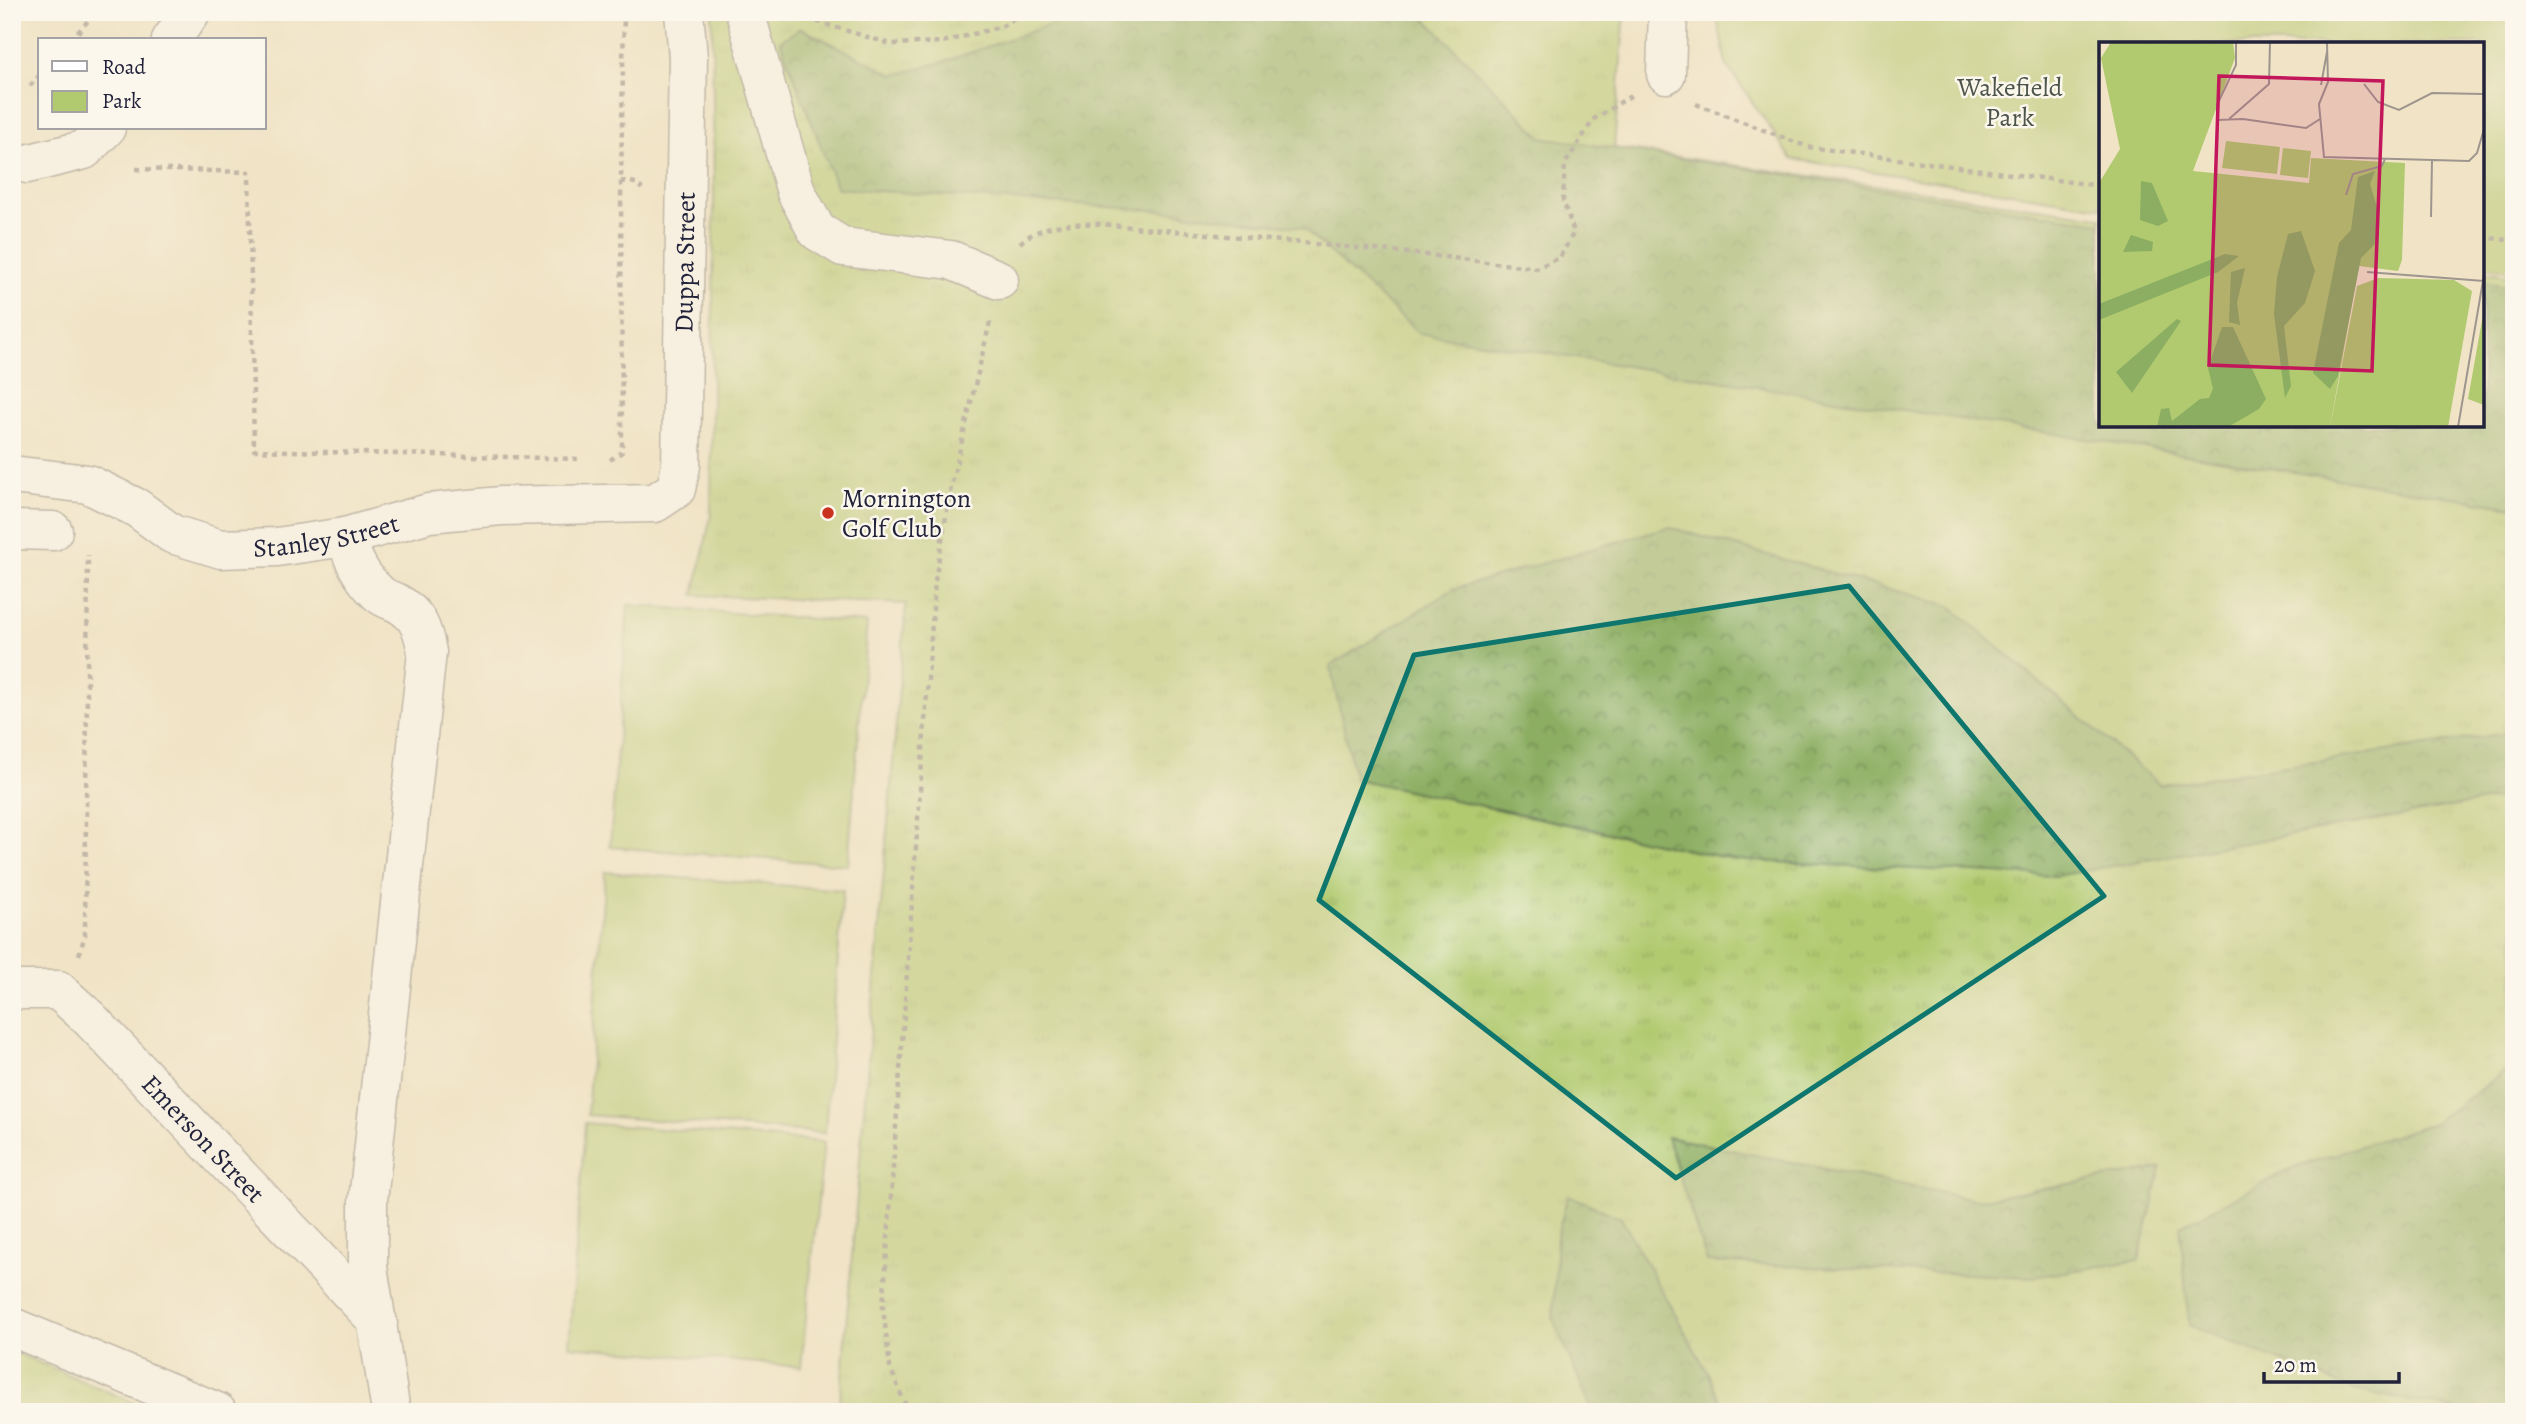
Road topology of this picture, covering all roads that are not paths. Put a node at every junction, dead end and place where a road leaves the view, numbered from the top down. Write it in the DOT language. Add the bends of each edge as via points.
graph roads {
  1 [pos="191,12"];
  2 [pos="684,12"];
  3 [pos="1668,12"];
  4 [pos="745,14"];
  5 [pos="173,38"];
  6 [pos="1666,74"];
  7 [pos="104,130"];
  8 [pos="27,163"];
  9 [pos="999,280"];
  10 [pos="12,475"];
  11 [pos="655,503"];
  12 [pos="12,530"];
  13 [pos="53,531"];
  14 [pos="345,537"];
  15 [pos="12,990"];
  16 [pos="378,1322"];
  17 [pos="12,1327"];
  18 [pos="216,1412"];
  19 [pos="391,1412"];
  1 -- 5 [label="street"];
  2 -- 11 [label="street, Duppa Street" via="688,57 681,466 676,489"];
  3 -- 6 [label="street"];
  4 -- 9 [label="street" via="796,192 817,231 843,247 951,260"];
  7 -- 8 [label="street" via="84,150"];
  10 -- 14 [label="street, Stanley Street" via="88,484 137,509 172,534 221,549"];
  11 -- 14 [label="street, Stanley Street" via="501,506 429,513"];
  12 -- 13 [label="street"];
  14 -- 16 [label="street" via="358,572 380,596 414,614 423,629 427,652 368,1201 368,1267"];
  15 -- 16 [label="street, Emerson Street" via="58,990 89,1018"];
  16 -- 19 [label="street"];
  17 -- 18 [label="street"];
}
